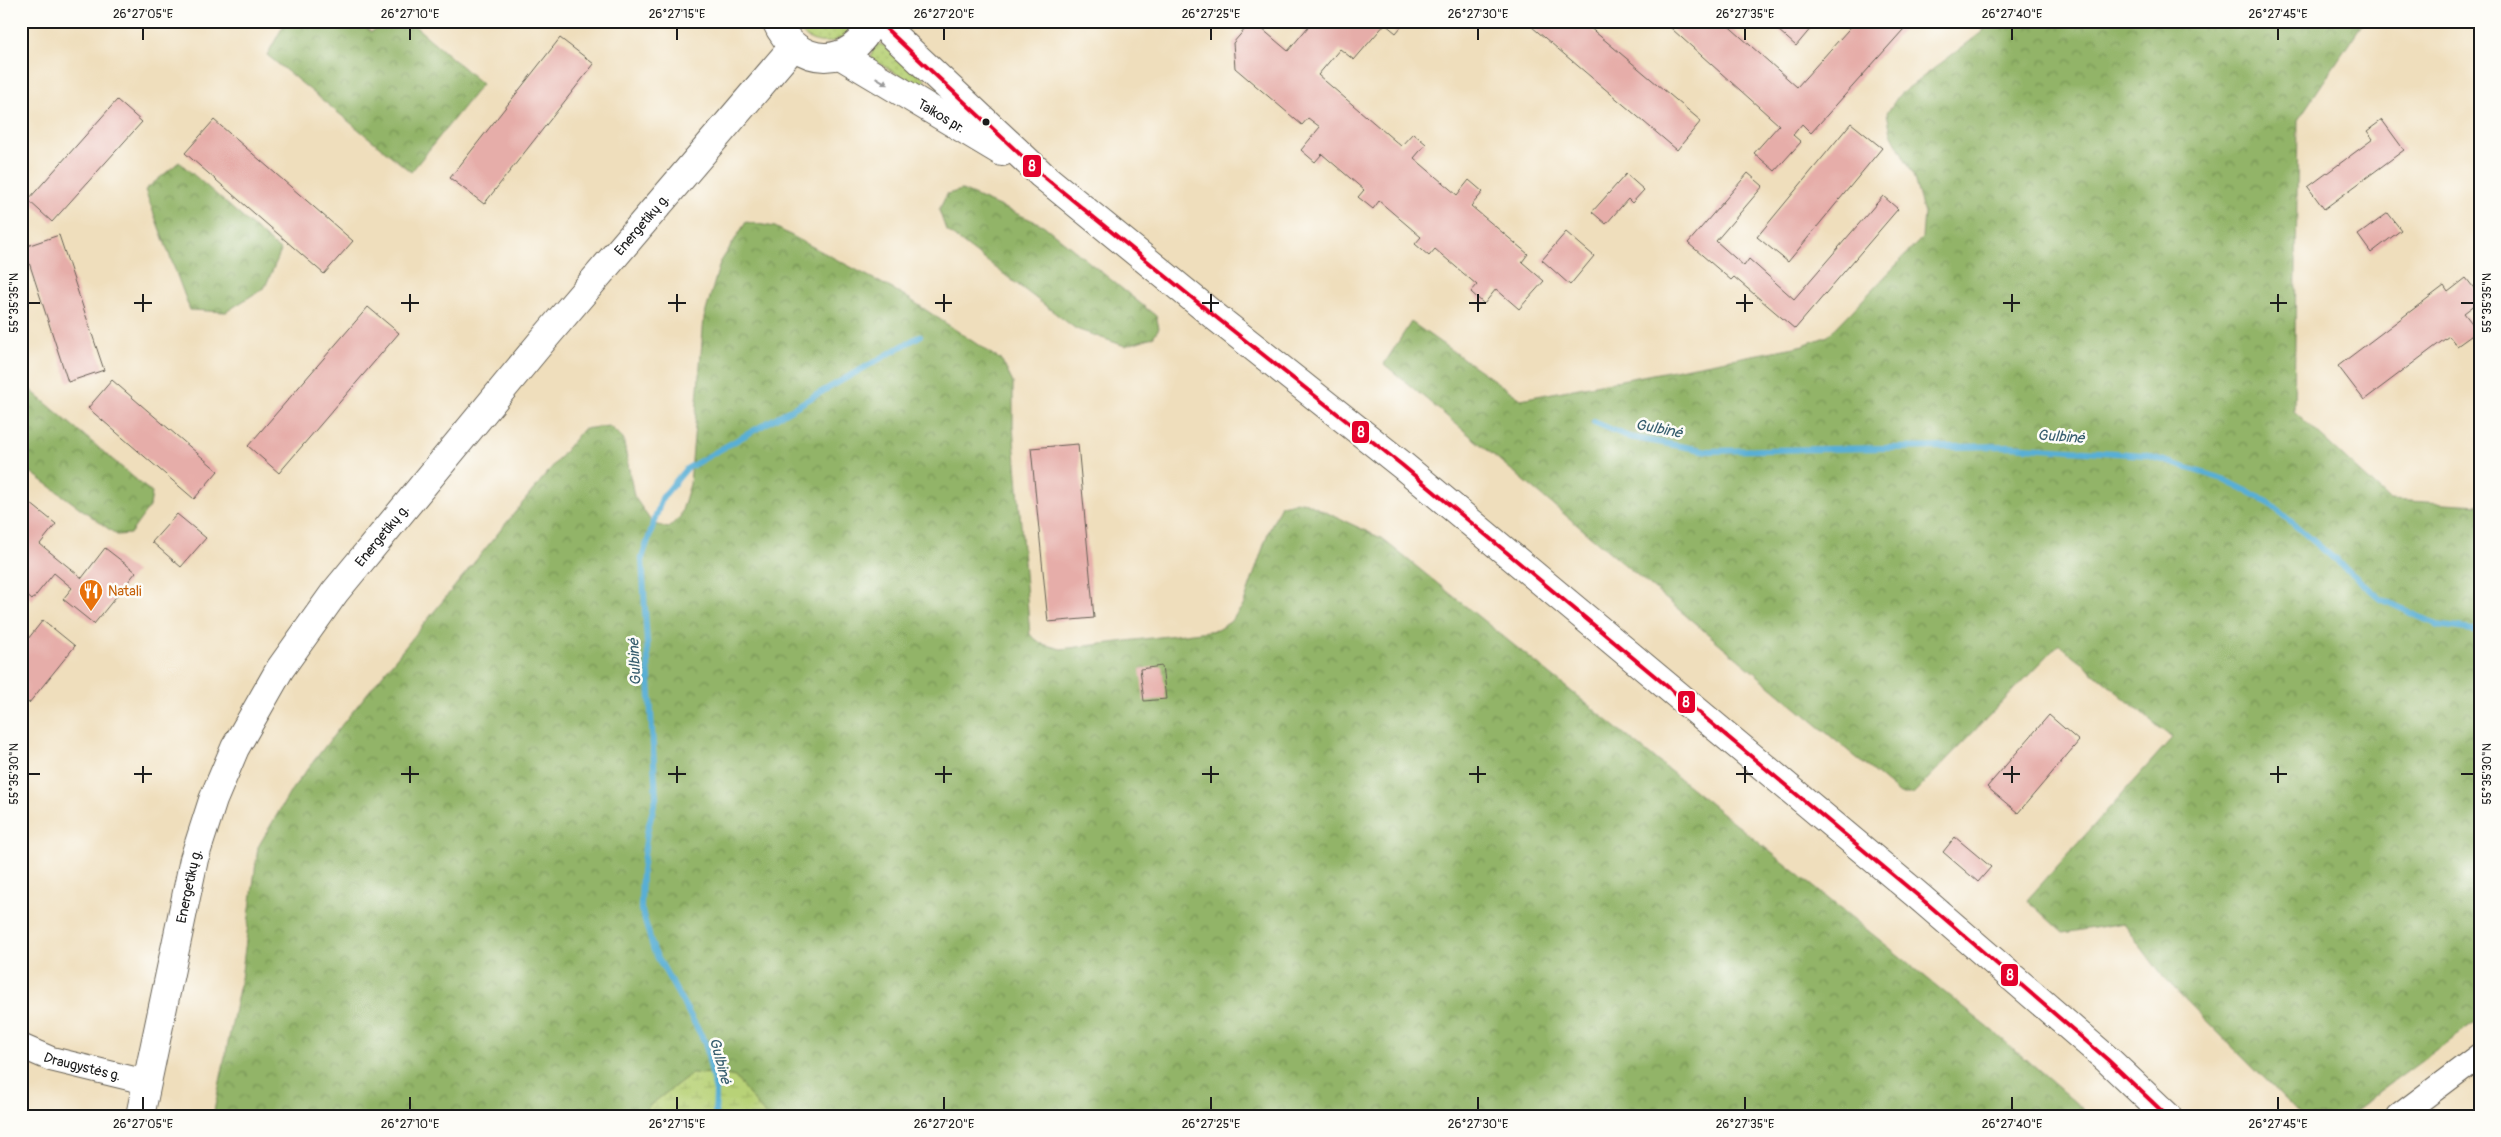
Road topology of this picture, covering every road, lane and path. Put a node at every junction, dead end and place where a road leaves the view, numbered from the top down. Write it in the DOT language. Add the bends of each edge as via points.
graph roads {
  1 [pos="776,21"];
  2 [pos="872,21"];
  3 [pos="878,21"];
  4 [pos="793,47"];
  5 [pos="840,55"];
  6 [pos="1042,175"];
  7 [pos="21,1046"];
  8 [pos="2480,1055"];
  9 [pos="146,1082"];
  10 [pos="140,1116"];
  11 [pos="2167,1116"];
  12 [pos="2399,1116"];
  1 -- 4 [label="main road"];
  2 -- 5 [label="main road" via="856,47"];
  3 -- 6 [label="main road, Taikos pr."];
  4 -- 5 [label="main road" via="808,55 824,58"];
  4 -- 9 [label="main road, Energetikų g." via="524,362 334,592 280,669 235,748 213,800 194,859"];
  5 -- 6 [label="main road, Taikos pr., one-way"];
  6 -- 11 [label="main road, Taikos pr." via="1402,465 1916,894 2108,1060"];
  7 -- 9 [label="street, Draugystės g." via="51,1059"];
  8 -- 12 [label="street"];
  9 -- 10 [label="main road, Energetikų g."];
}
